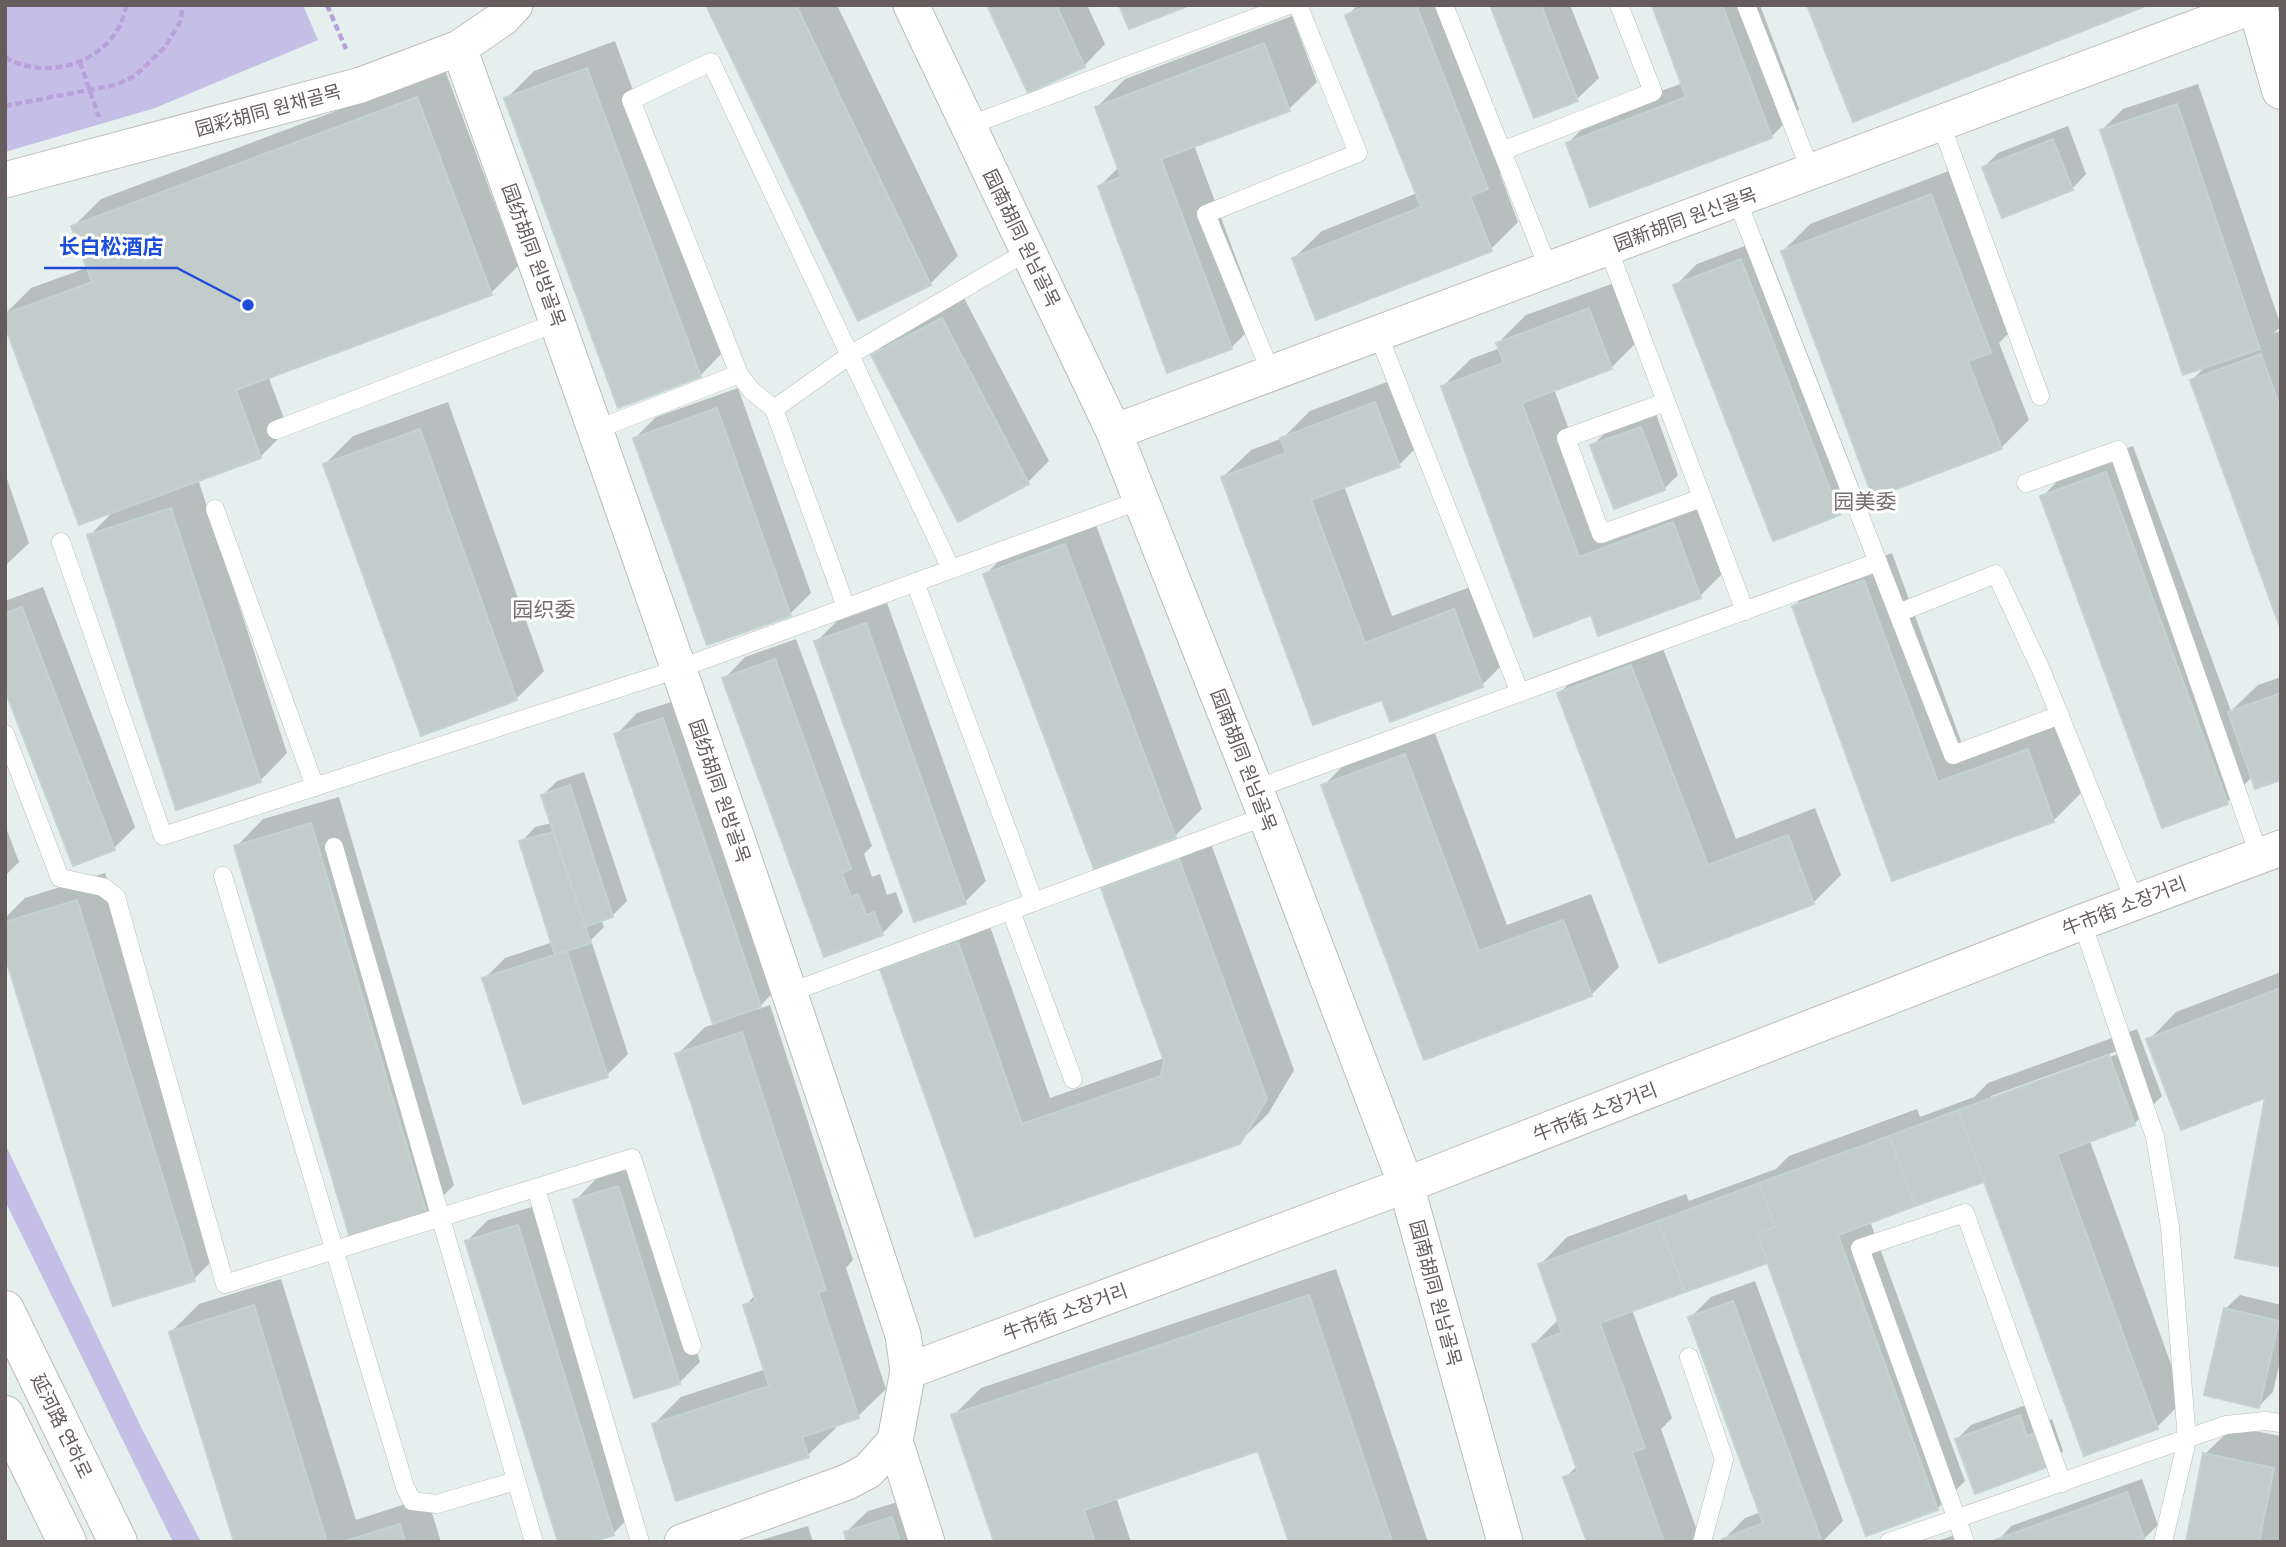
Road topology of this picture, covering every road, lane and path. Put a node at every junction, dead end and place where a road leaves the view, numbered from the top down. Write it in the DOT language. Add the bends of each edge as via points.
graph roads {
  1 [pos="126,5"];
  2 [pos="183,5"];
  3 [pos="327,5"];
  4 [pos="515,5"];
  5 [pos="911,5"];
  6 [pos="1289,5"];
  7 [pos="1298,5"];
  8 [pos="1444,5"];
  9 [pos="1619,5"];
  10 [pos="1746,5"];
  11 [pos="2256,5"];
  12 [pos="459,48"];
  13 [pos="5,57"];
  14 [pos="80,62"];
  15 [pos="362,85"];
  16 [pos="2281,90"];
  17 [pos="90,91"];
  18 [pos="5,106"];
  19 [pos="1941,124"];
  20 [pos="968,126"];
  21 [pos="1502,151"];
  22 [pos="110,152"];
  23 [pos="1811,172"];
  24 [pos="5,180"];
  25 [pos="1737,200"];
  26 [pos="1608,248"];
  27 [pos="1028,251"];
  28 [pos="1549,270"];
  29 [pos="558,322"];
  30 [pos="1378,334"];
  31 [pos="850,355"];
  32 [pos="1271,373"];
  33 [pos="739,374"];
  34 [pos="2040,396"];
  35 [pos="1666,402"];
  36 [pos="774,409"];
  37 [pos="276,430"];
  38 [pos="596,430"];
  39 [pos="1114,432"];
  40 [pos="2026,483"];
  41 [pos="1702,498"];
  42 [pos="1141,499"];
  43 [pos="215,509"];
  44 [pos="61,542"];
  45 [pos="1878,562"];
  46 [pos="951,569"];
  47 [pos="915,582"];
  48 [pos="846,607"];
  49 [pos="1745,611"];
  50 [pos="1898,613"];
  51 [pos="678,669"];
  52 [pos="1520,693"];
  53 [pos="2060,715"];
  54 [pos="5,734"];
  55 [pos="315,787"];
  56 [pos="1261,803"];
  57 [pos="334,847"];
  58 [pos="2270,851"];
  59 [pos="223,876"];
  60 [pos="1034,902"];
  61 [pos="2135,902"];
  62 [pos="1011,911"];
  63 [pos="2082,922"];
  64 [pos="791,992"];
  65 [pos="1073,1080"];
  66 [pos="1406,1185"];
  67 [pos="536,1188"];
  68 [pos="441,1217"];
  69 [pos="335,1250"];
  70 [pos="5,1310"];
  71 [pos="692,1346"];
  72 [pos="1689,1357"];
  73 [pos="908,1371"];
  74 [pos="5,1415"];
  75 [pos="2281,1423"];
  76 [pos="2187,1440"];
  77 [pos="895,1441"];
  78 [pos="516,1481"];
  79 [pos="2062,1483"];
  80 [pos="1957,1519"];
  81 [pos="67,1542"];
  82 [pos="118,1542"];
  83 [pos="534,1542"];
  84 [pos="640,1542"];
  85 [pos="682,1542"];
  86 [pos="927,1542"];
  87 [pos="1505,1542"];
  88 [pos="1702,1542"];
  89 [pos="1889,1542"];
  90 [pos="1965,1542"];
  91 [pos="2163,1542"];
  1 -- 14 [label="path" via="114,36"];
  2 -- 17 [label="path" via="180,22 165,47 135,76"];
  3 -- 15 [label="path"];
  4 -- 12 [label="street, 园彩胡同 원채골목"];
  5 -- 20 [label="street, 园南胡同 원남골목"];
  6 -- 20 [label="lane"];
  7 -- 32 [label="lane" via="1358,153 1206,214"];
  8 -- 21 [label="lane"];
  9 -- 21 [label="lane" via="1653,92"];
  10 -- 23 [label="lane"];
  11 -- 16 [label="main road"];
  11 -- 19 [label="street, 园新胡同 원신골목"];
  12 -- 15 [label="street, 园彩胡同 원채골목"];
  12 -- 29 [label="street, 园纺胡同 원방골목"];
  13 -- 14 [label="path" via="43,70"];
  14 -- 17 [label="path"];
  15 -- 22 [label="street, 园彩胡同 원채골목"];
  17 -- 18 [label="path"];
  17 -- 22 [label="path"];
  19 -- 23 [label="street, 园新胡同 원신골목"];
  19 -- 34 [label="lane"];
  20 -- 27 [label="street, 园南胡同 원남골목"];
  21 -- 28 [label="lane"];
  22 -- 24 [label="street, 园彩胡同 원채골목"];
  23 -- 25 [label="street, 园新胡同 원신골목"];
  25 -- 26 [label="street, 园新胡同 원신골목"];
  25 -- 45 [label="lane"];
  26 -- 28 [label="street, 园新胡同 원신골목"];
  26 -- 35 [label="lane"];
  27 -- 31 [label="lane"];
  27 -- 39 [label="street, 园南胡同 원남골목"];
  28 -- 30 [label="street, 园新胡同 원신골목"];
  29 -- 37 [label="lane"];
  29 -- 38 [label="street, 园纺胡同 원방골목"];
  30 -- 32 [label="street, 园新胡同 원신골목"];
  30 -- 52 [label="lane"];
  31 -- 33 [label="lane" via="711,62 631,100"];
  31 -- 36 [label="lane"];
  31 -- 46 [label="lane"];
  32 -- 39 [label="street, 园新胡同 원신골목"];
  33 -- 36 [label="lane"];
  33 -- 38 [label="lane"];
  35 -- 41 [label="lane"];
  35 -- 41 [label="lane" via="1566,438 1601,534"];
  36 -- 48 [label="lane"];
  38 -- 51 [label="street, 园纺胡同 원방골목"];
  39 -- 42 [label="street, 园南胡同 원남골목"];
  40 -- 58 [label="lane" via="2118,450"];
  41 -- 49 [label="lane"];
  42 -- 46 [label="lane"];
  42 -- 56 [label="street, 园南胡同 원남골목"];
  43 -- 55 [label="lane"];
  44 -- 55 [label="lane" via="163,836"];
  45 -- 49 [label="lane"];
  45 -- 50 [label="lane"];
  46 -- 47 [label="lane"];
  47 -- 48 [label="lane"];
  47 -- 60 [label="lane"];
  48 -- 51 [label="lane"];
  49 -- 52 [label="lane"];
  50 -- 53 [label="lane" via="1996,574"];
  50 -- 53 [label="lane" via="1953,755"];
  51 -- 55 [label="lane"];
  51 -- 64 [label="street, 园纺胡同 원방골목"];
  52 -- 56 [label="lane"];
  53 -- 61 [label="lane"];
  54 -- 69 [label="lane" via="60,878 103,887 116,897 225,1284"];
  56 -- 60 [label="lane"];
  56 -- 66 [label="street, 园南胡同 원남골목"];
  57 -- 68 [label="lane"];
  58 -- 61 [label="street, 牛市街 소장거리"];
  59 -- 69 [label="lane"];
  60 -- 62 [label="lane"];
  61 -- 63 [label="street, 牛市街 소장거리"];
  62 -- 64 [label="lane"];
  62 -- 65 [label="lane"];
  63 -- 66 [label="street, 牛市街 소장거리"];
  63 -- 76 [label="lane" via="2155,1137 2170,1227"];
  64 -- 73 [label="street, 园纺胡同 원방골목" via="903,1335"];
  66 -- 73 [label="street, 牛市街 소장거리"];
  66 -- 87 [label="street, 园南胡同 원남골목"];
  67 -- 68 [label="lane"];
  67 -- 71 [label="lane" via="632,1158"];
  67 -- 84 [label="lane"];
  68 -- 69 [label="lane"];
  68 -- 78 [label="lane"];
  69 -- 78 [label="lane" via="412,1501 437,1504"];
  70 -- 82 [label="main road, 延河路 연하로"];
  72 -- 88 [label="lane" via="1724,1459"];
  73 -- 77 [label="street, 园纺胡同 원방골목"];
  74 -- 81 [label="main road"];
  75 -- 76 [label="lane" via="2226,1425"];
  76 -- 79 [label="lane"];
  76 -- 91 [label="lane"];
  77 -- 85 [label="street" via="868,1471 847,1482"];
  77 -- 86 [label="street, 园纺胡同 원방골목"];
  78 -- 83 [label="lane"];
  79 -- 80 [label="lane"];
  79 -- 80 [label="lane" via="1965,1213 1860,1248"];
  80 -- 89 [label="lane"];
  80 -- 90 [label="lane"];
}
